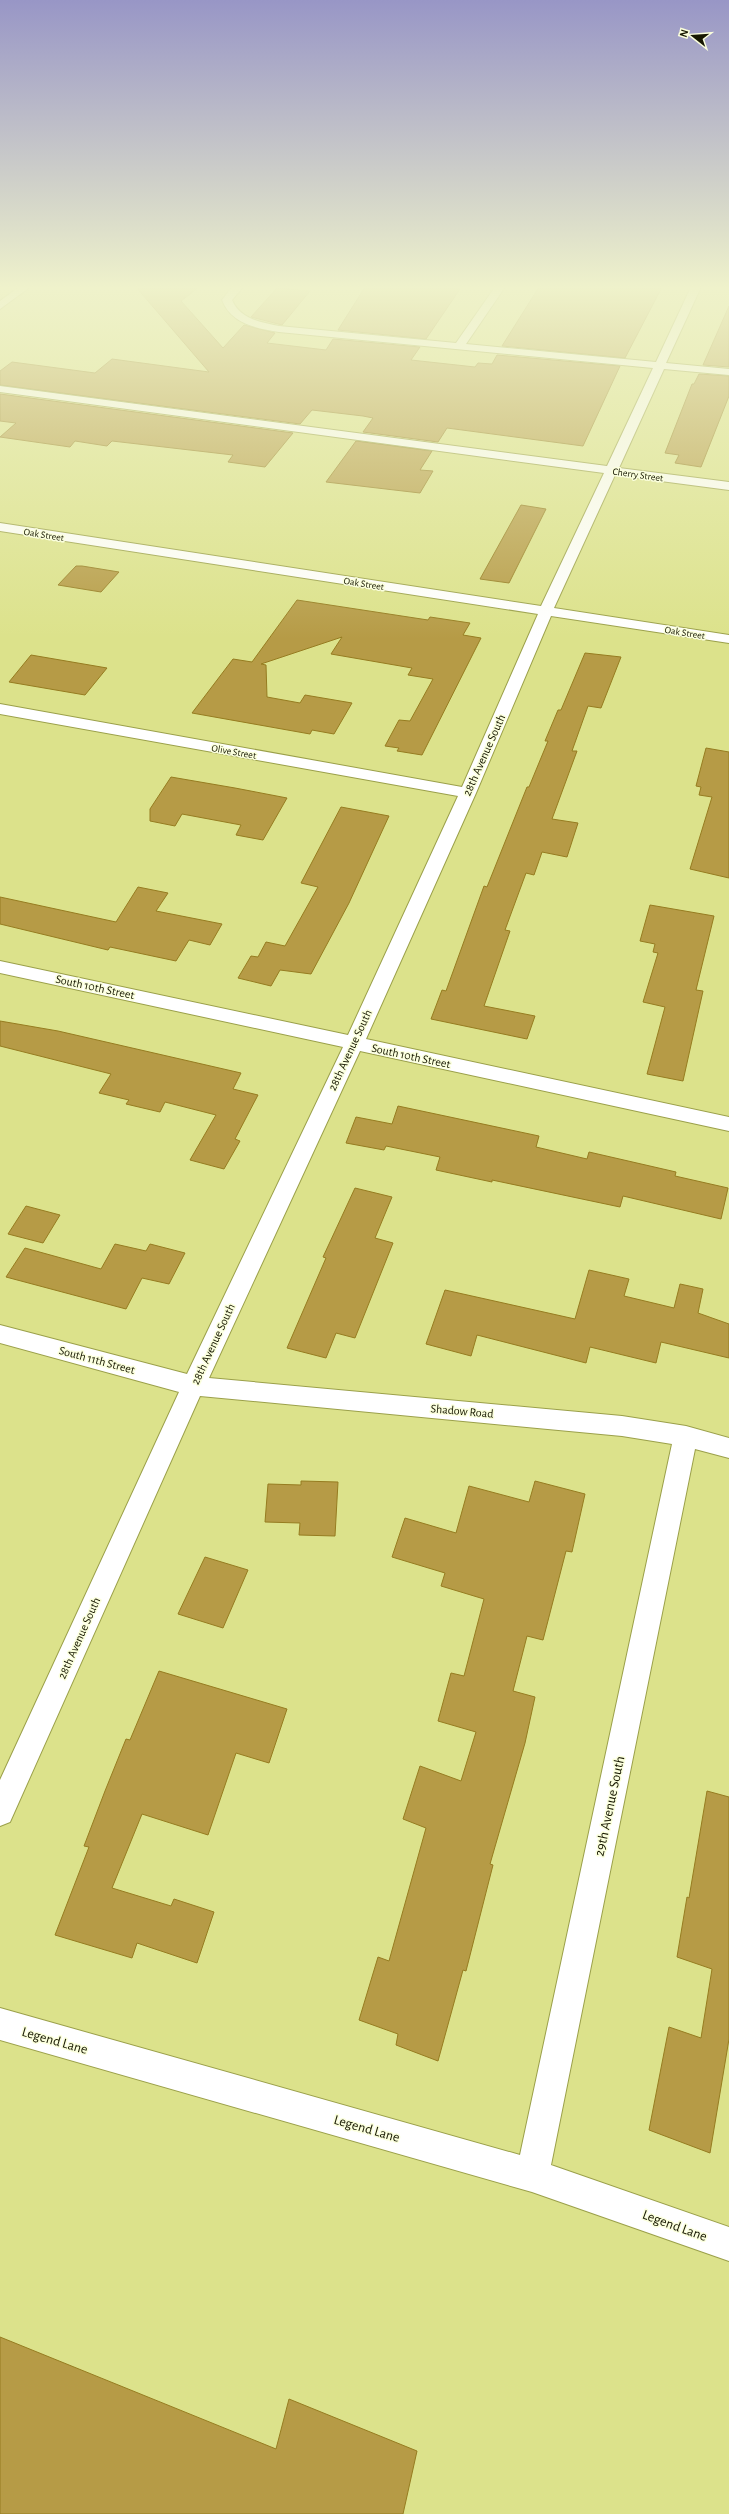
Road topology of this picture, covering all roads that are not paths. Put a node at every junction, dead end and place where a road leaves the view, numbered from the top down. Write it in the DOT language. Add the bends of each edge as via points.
graph roads {
  1 [pos="122,404"];
  2 [pos="644,404"];
  3 [pos="613,470"];
  4 [pos="729,486"];
  5 [pos="0,527"];
  6 [pos="546,611"];
  7 [pos="729,639"];
  8 [pos="0,709"];
  9 [pos="468,793"];
  10 [pos="0,967"];
  11 [pos="354,1044"];
  12 [pos="729,1124"];
  13 [pos="0,1334"];
  14 [pos="193,1386"];
  15 [pos="686,1436"];
  16 [pos="729,1448"];
  17 [pos="0,1812"];
  18 [pos="0,2024"];
  19 [pos="532,2175"];
  20 [pos="729,2244"];
  1 -- 3 [label="street, Cherry Street"];
  2 -- 3 [label="street, 28th Avenue South"];
  3 -- 4 [label="street, Cherry Street"];
  3 -- 6 [label="street, 28th Avenue South"];
  5 -- 6 [label="street, Oak Street"];
  6 -- 7 [label="street, Oak Street"];
  6 -- 9 [label="street, 28th Avenue South"];
  8 -- 9 [label="street, Olive Street"];
  9 -- 11 [label="street, 28th Avenue South"];
  10 -- 11 [label="street, South 10th Street"];
  11 -- 12 [label="street, South 10th Street"];
  11 -- 14 [label="street, 28th Avenue South"];
  13 -- 14 [label="street, South 11th Street"];
  14 -- 15 [label="street, Shadow Road" via="622,1426"];
  14 -- 17 [label="street, 28th Avenue South"];
  15 -- 16 [label="street, Shadow Road"];
  15 -- 19 [label="street, 29th Avenue South"];
  18 -- 19 [label="street, Legend Lane"];
  19 -- 20 [label="street, Legend Lane"];
}
